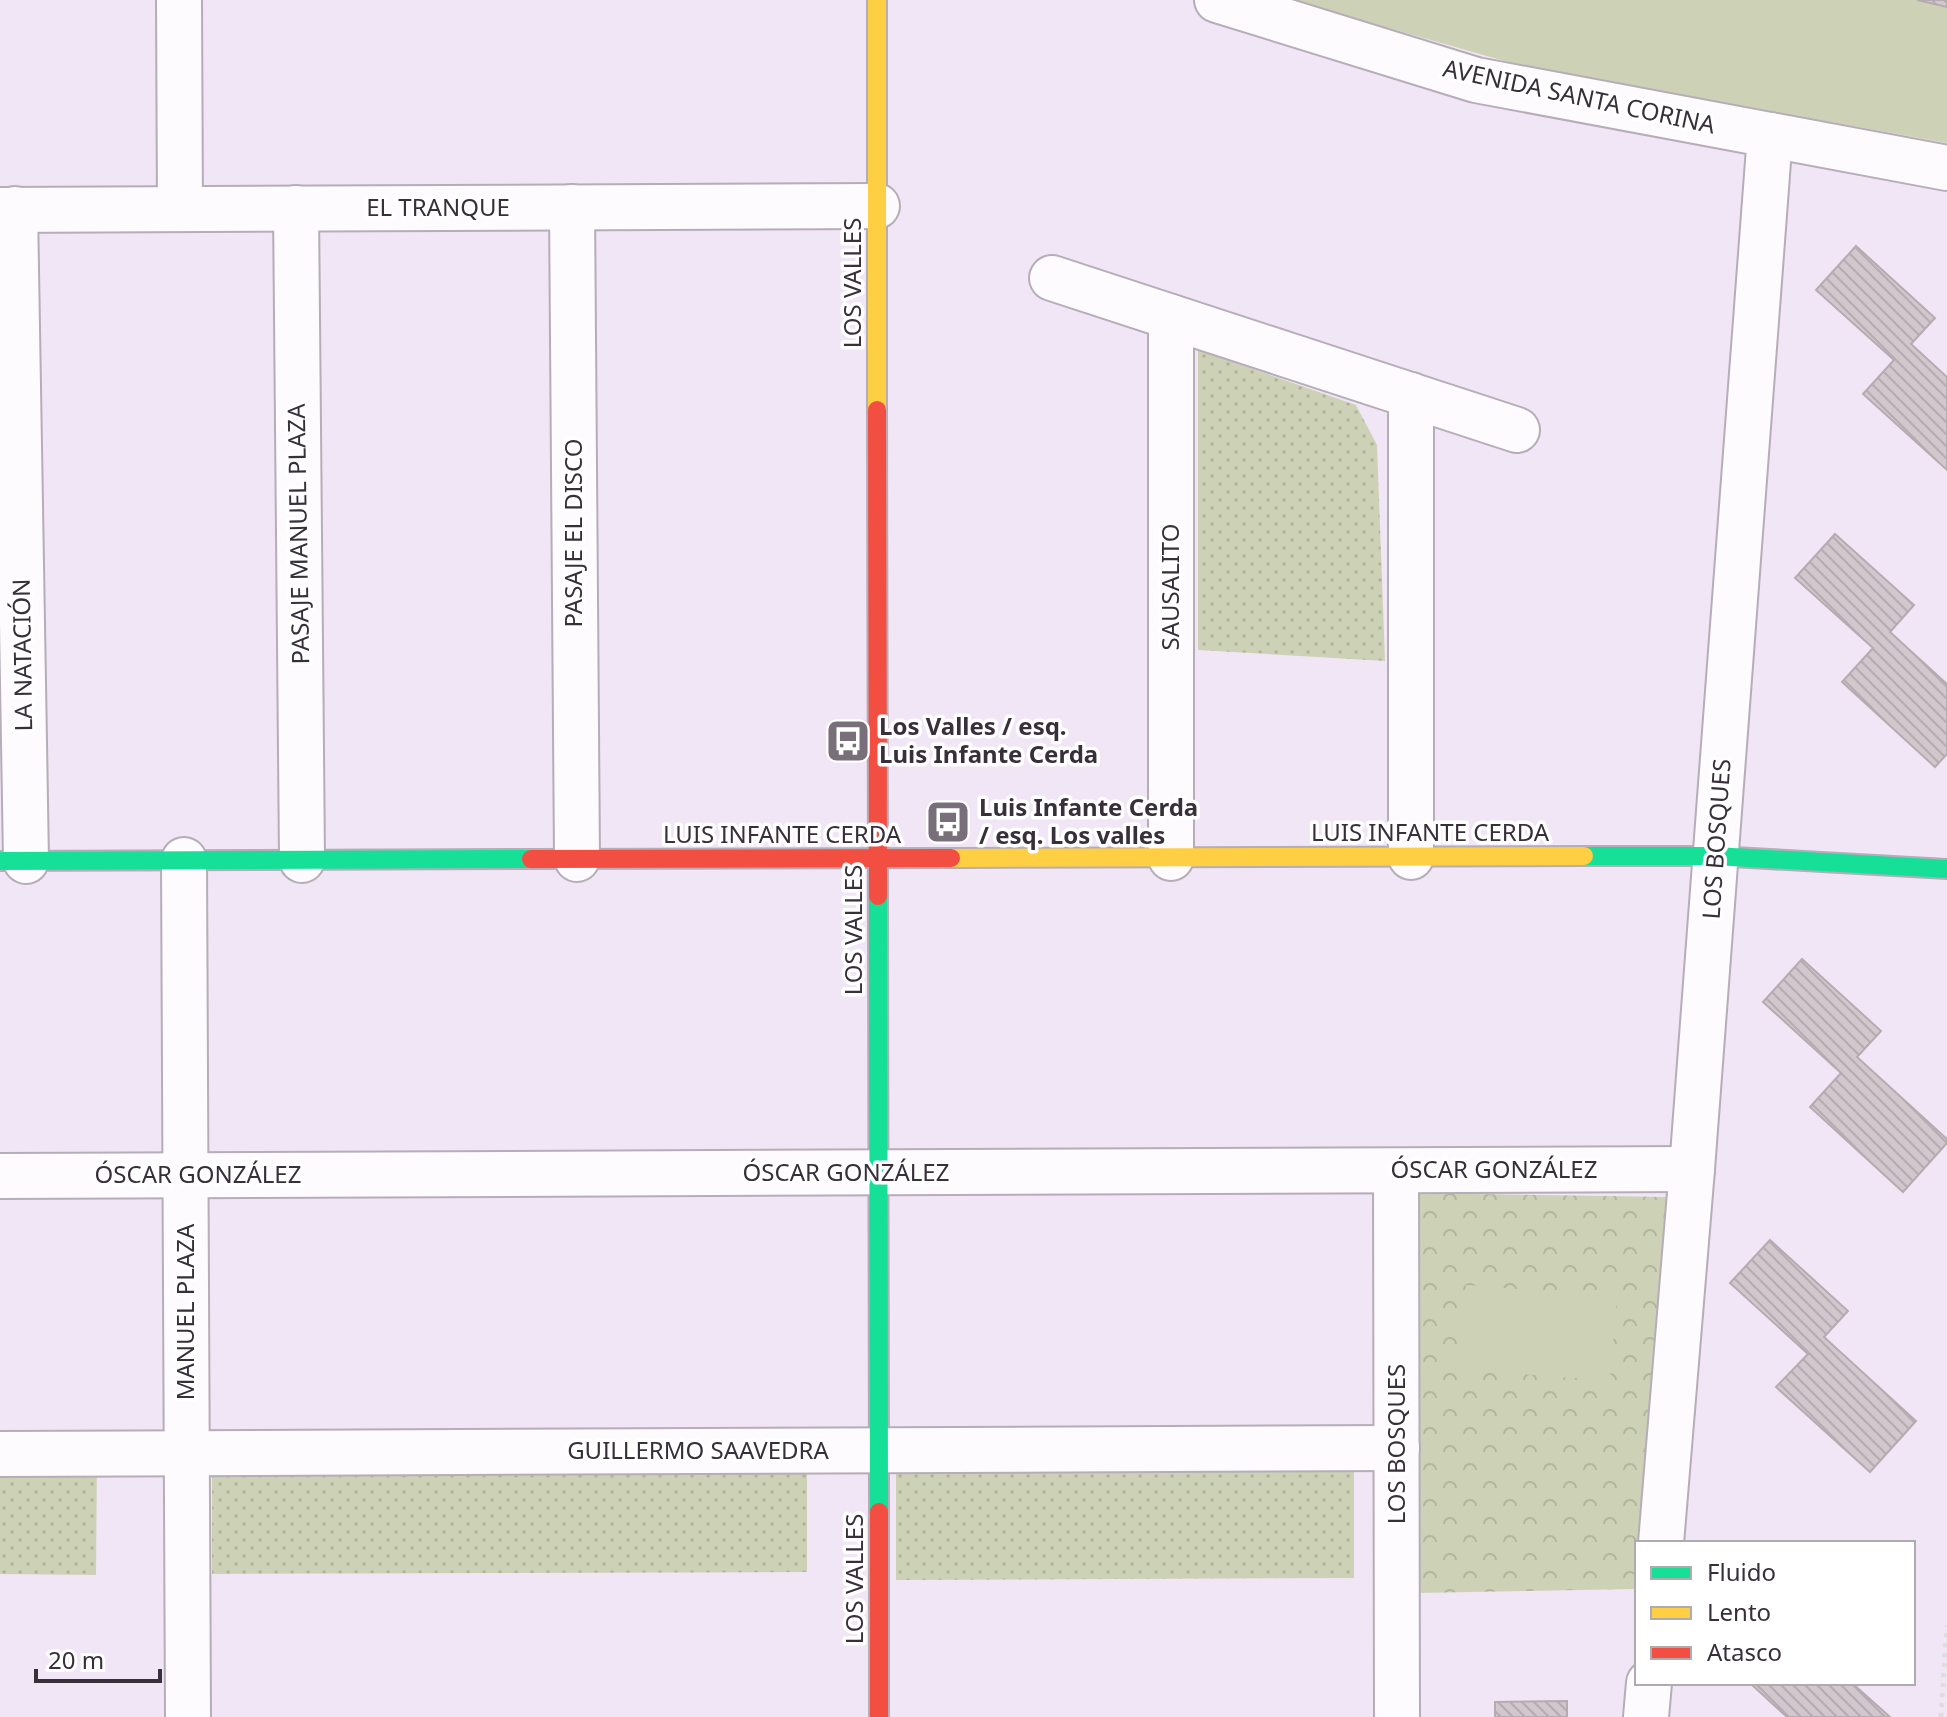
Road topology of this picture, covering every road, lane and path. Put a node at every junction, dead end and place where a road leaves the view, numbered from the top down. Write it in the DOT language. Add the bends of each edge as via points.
graph roads {
  1 [pos="179,0"];
  2 [pos="877,0"];
  3 [pos="1217,0"];
  4 [pos="1770,135"];
  5 [pos="1947,168"];
  6 [pos="877,206"];
  7 [pos="572,207"];
  8 [pos="296,208"];
  9 [pos="180,209"];
  10 [pos="8,210"];
  11 [pos="1052,278"];
  12 [pos="1171,317"];
  13 [pos="1411,395"];
  14 [pos="1517,430"];
  15 [pos="1715,856"];
  16 [pos="1411,857"];
  17 [pos="1171,858"];
  18 [pos="577,859"];
  19 [pos="878,859"];
  20 [pos="184,860"];
  21 [pos="302,860"];
  22 [pos="13,861"];
  23 [pos="1947,869"];
  24 [pos="1692,1169"];
  25 [pos="1396,1171"];
  26 [pos="878,1172"];
  27 [pos="185,1175"];
  28 [pos="0,1176"];
  29 [pos="1397,1448"];
  30 [pos="879,1450"];
  31 [pos="187,1453"];
  32 [pos="0,1454"];
  33 [pos="1661,1541"];
  34 [pos="1947,1626"];
  35 [pos="1649,1685"];
  36 [pos="188,1717"];
  37 [pos="879,1717"];
  38 [pos="1397,1717"];
  39 [pos="1646,1717"];
  40 [pos="1941,1717"];
  1 -- 9 [label="street"];
  2 -- 6 [label="street, LOS VALLES"];
  3 -- 4 [label="street, AVENIDA SANTA CORINA" via="1476,80"];
  4 -- 5 [label="street, AVENIDA SANTA CORINA"];
  4 -- 15 [label="street, LOS BOSQUES"];
  6 -- 7 [label="street, EL TRANQUE"];
  6 -- 19 [label="street, LOS VALLES"];
  7 -- 8 [label="street, EL TRANQUE"];
  7 -- 18 [label="street, PASAJE EL DISCO"];
  8 -- 9 [label="street, EL TRANQUE"];
  8 -- 21 [label="street, PASAJE MANUEL PLAZA"];
  9 -- 10 [label="street, EL TRANQUE"];
  10 -- 22 [label="street, LA NATACIÓN"];
  11 -- 12 [label="street"];
  12 -- 13 [label="street"];
  12 -- 17 [label="street, SAUSALITO"];
  13 -- 14 [label="street"];
  13 -- 16 [label="street"];
  15 -- 16 [label="street, LUIS INFANTE CERDA"];
  15 -- 23 [label="street, LUIS INFANTE CERDA"];
  15 -- 24 [label="street, LOS BOSQUES"];
  16 -- 17 [label="street, LUIS INFANTE CERDA"];
  17 -- 19 [label="street, LUIS INFANTE CERDA"];
  18 -- 19 [label="street, LUIS INFANTE CERDA"];
  18 -- 21 [label="street, LUIS INFANTE CERDA"];
  19 -- 26 [label="street, LOS VALLES"];
  20 -- 21 [label="street, LUIS INFANTE CERDA"];
  20 -- 22 [label="street, LUIS INFANTE CERDA"];
  20 -- 27 [label="street, MANUEL PLAZA"];
  24 -- 25 [label="street, ÓSCAR GONZÁLEZ"];
  24 -- 33 [label="street, LOS BOSQUES"];
  25 -- 26 [label="street, ÓSCAR GONZÁLEZ"];
  25 -- 29 [label="street, LOS BOSQUES"];
  26 -- 27 [label="street, ÓSCAR GONZÁLEZ"];
  26 -- 30 [label="street, LOS VALLES"];
  27 -- 28 [label="street, ÓSCAR GONZÁLEZ"];
  27 -- 31 [label="street, MANUEL PLAZA"];
  29 -- 30 [label="street, GUILLERMO SAAVEDRA"];
  29 -- 38 [label="street, LOS BOSQUES"];
  30 -- 31 [label="street, GUILLERMO SAAVEDRA"];
  30 -- 37 [label="street, LOS VALLES"];
  31 -- 32 [label="street, GUILLERMO SAAVEDRA"];
  31 -- 36 [label="street, MANUEL PLAZA"];
  34 -- 40 [label="path"];
  35 -- 39 [label="street"];
}
